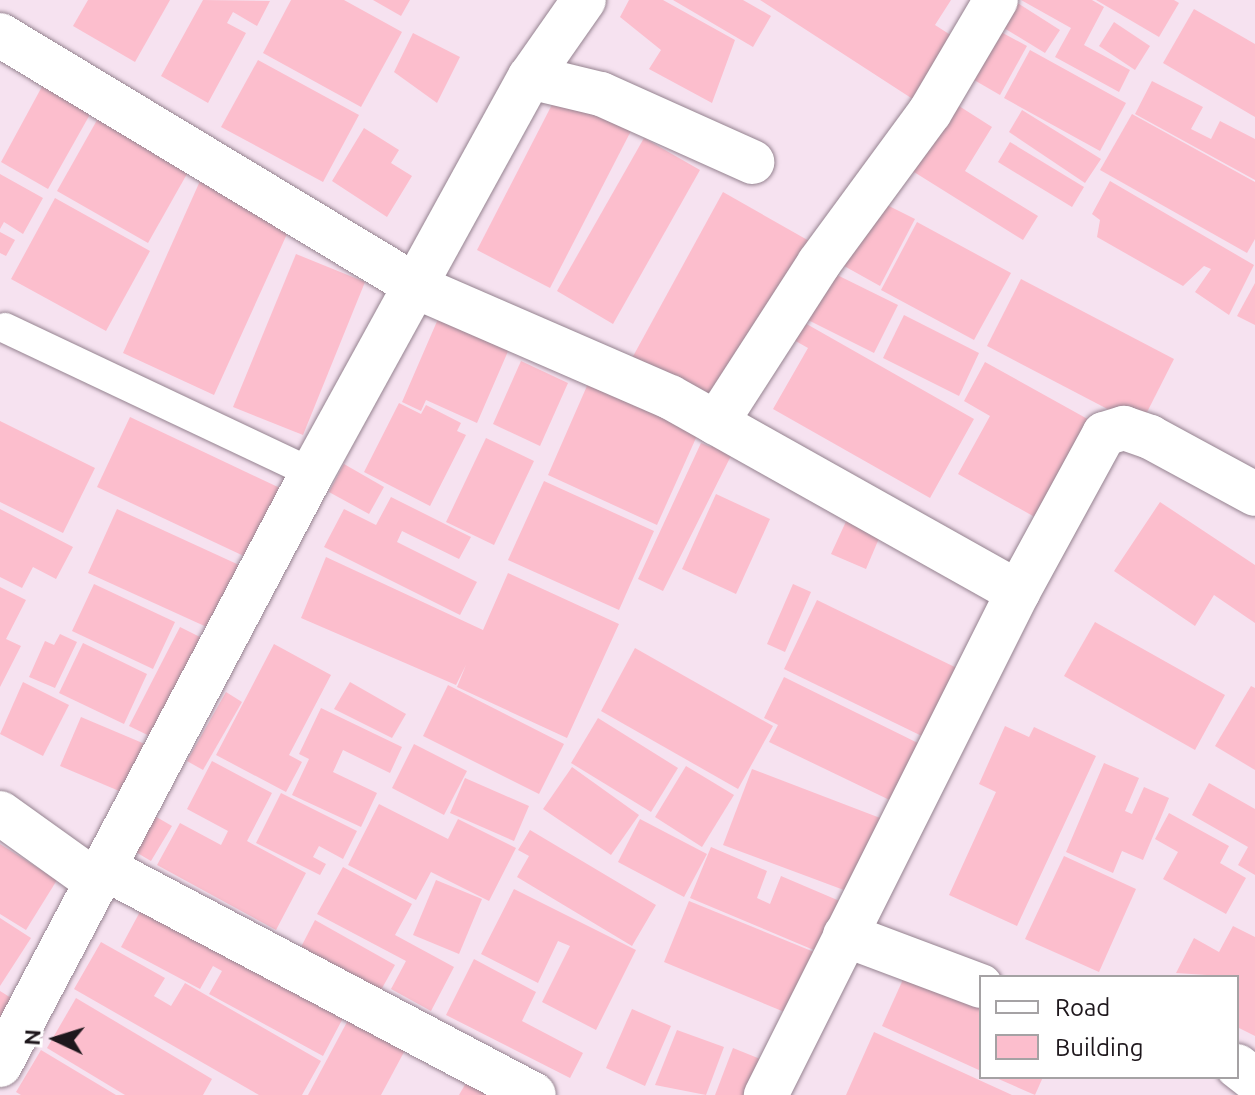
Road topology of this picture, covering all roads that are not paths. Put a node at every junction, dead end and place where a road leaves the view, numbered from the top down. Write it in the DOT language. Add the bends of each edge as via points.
graph roads {
  1 [pos="584,0"];
  2 [pos="996,0"];
  3 [pos="0,35"];
  4 [pos="530,77"];
  5 [pos="752,162"];
  6 [pos="419,288"];
  7 [pos="5,328"];
  8 [pos="716,423"];
  9 [pos="312,473"];
  10 [pos="1255,494"];
  11 [pos="1018,592"];
  12 [pos="0,813"];
  13 [pos="98,874"];
  14 [pos="845,935"];
  15 [pos="979,985"];
  16 [pos="0,1065"];
  17 [pos="1239,1068"];
  18 [pos="1255,1080"];
  19 [pos="534,1095"];
  20 [pos="766,1095"];
  1 -- 4 [label="street"];
  2 -- 8 [label="street" via="930,112 819,263"];
  3 -- 6 [label="street"];
  4 -- 5 [label="street" via="601,94"];
  4 -- 6 [label="street"];
  6 -- 8 [label="street"];
  6 -- 9 [label="street"];
  7 -- 9 [label="lane"];
  8 -- 11 [label="street"];
  9 -- 13 [label="street"];
  10 -- 11 [label="street" via="1150,437 1124,428 1104,434"];
  11 -- 14 [label="street"];
  12 -- 13 [label="street"];
  13 -- 16 [label="street"];
  13 -- 19 [label="street"];
  14 -- 15 [label="street"];
  14 -- 20 [label="street"];
  17 -- 18 [label="street"];
}
